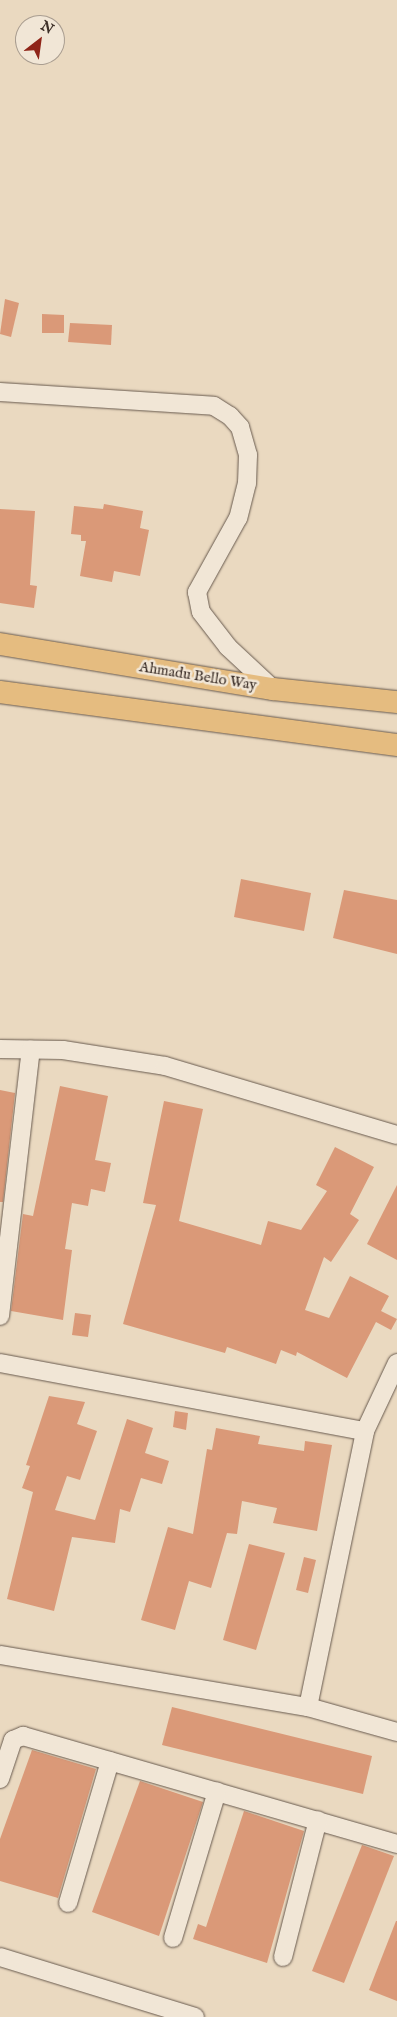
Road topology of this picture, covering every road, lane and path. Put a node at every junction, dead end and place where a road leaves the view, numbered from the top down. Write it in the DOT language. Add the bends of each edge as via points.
graph roads {
  1 [pos="0,392"];
  2 [pos="0,644"];
  3 [pos="273,689"];
  4 [pos="0,692"];
  5 [pos="397,702"];
  6 [pos="397,745"];
  7 [pos="0,1049"];
  8 [pos="31,1050"];
  9 [pos="397,1135"];
  10 [pos="0,1316"];
  11 [pos="0,1363"];
  12 [pos="397,1363"];
  13 [pos="365,1431"];
  14 [pos="0,1655"];
  15 [pos="308,1707"];
  16 [pos="397,1732"];
  17 [pos="110,1760"];
  18 [pos="0,1779"];
  19 [pos="217,1791"];
  20 [pos="318,1820"];
  21 [pos="397,1844"];
  22 [pos="68,1903"];
  23 [pos="173,1938"];
  24 [pos="0,1957"];
  25 [pos="282,1957"];
  26 [pos="160,2012"];
  27 [pos="195,2017"];
  1 -- 3 [label="street" via="214,406 230,416 240,428 248,455 247,483 238,518 197,592 201,612 228,647"];
  2 -- 3 [label="main road, Ahmadu Bello Way"];
  3 -- 5 [label="main road, Ahmadu Bello Way"];
  4 -- 6 [label="main road"];
  7 -- 8 [label="street"];
  8 -- 9 [label="street" via="63,1050 165,1066"];
  8 -- 10 [label="street"];
  11 -- 13 [label="street"];
  12 -- 13 [label="street"];
  13 -- 15 [label="street"];
  14 -- 15 [label="street"];
  15 -- 16 [label="street"];
  17 -- 18 [label="street" via="23,1736 13,1740"];
  17 -- 19 [label="street"];
  17 -- 22 [label="street"];
  19 -- 20 [label="street"];
  19 -- 23 [label="street"];
  20 -- 21 [label="street"];
  20 -- 25 [label="street"];
  24 -- 26 [label="street"];
  26 -- 27 [label="street"];
}
